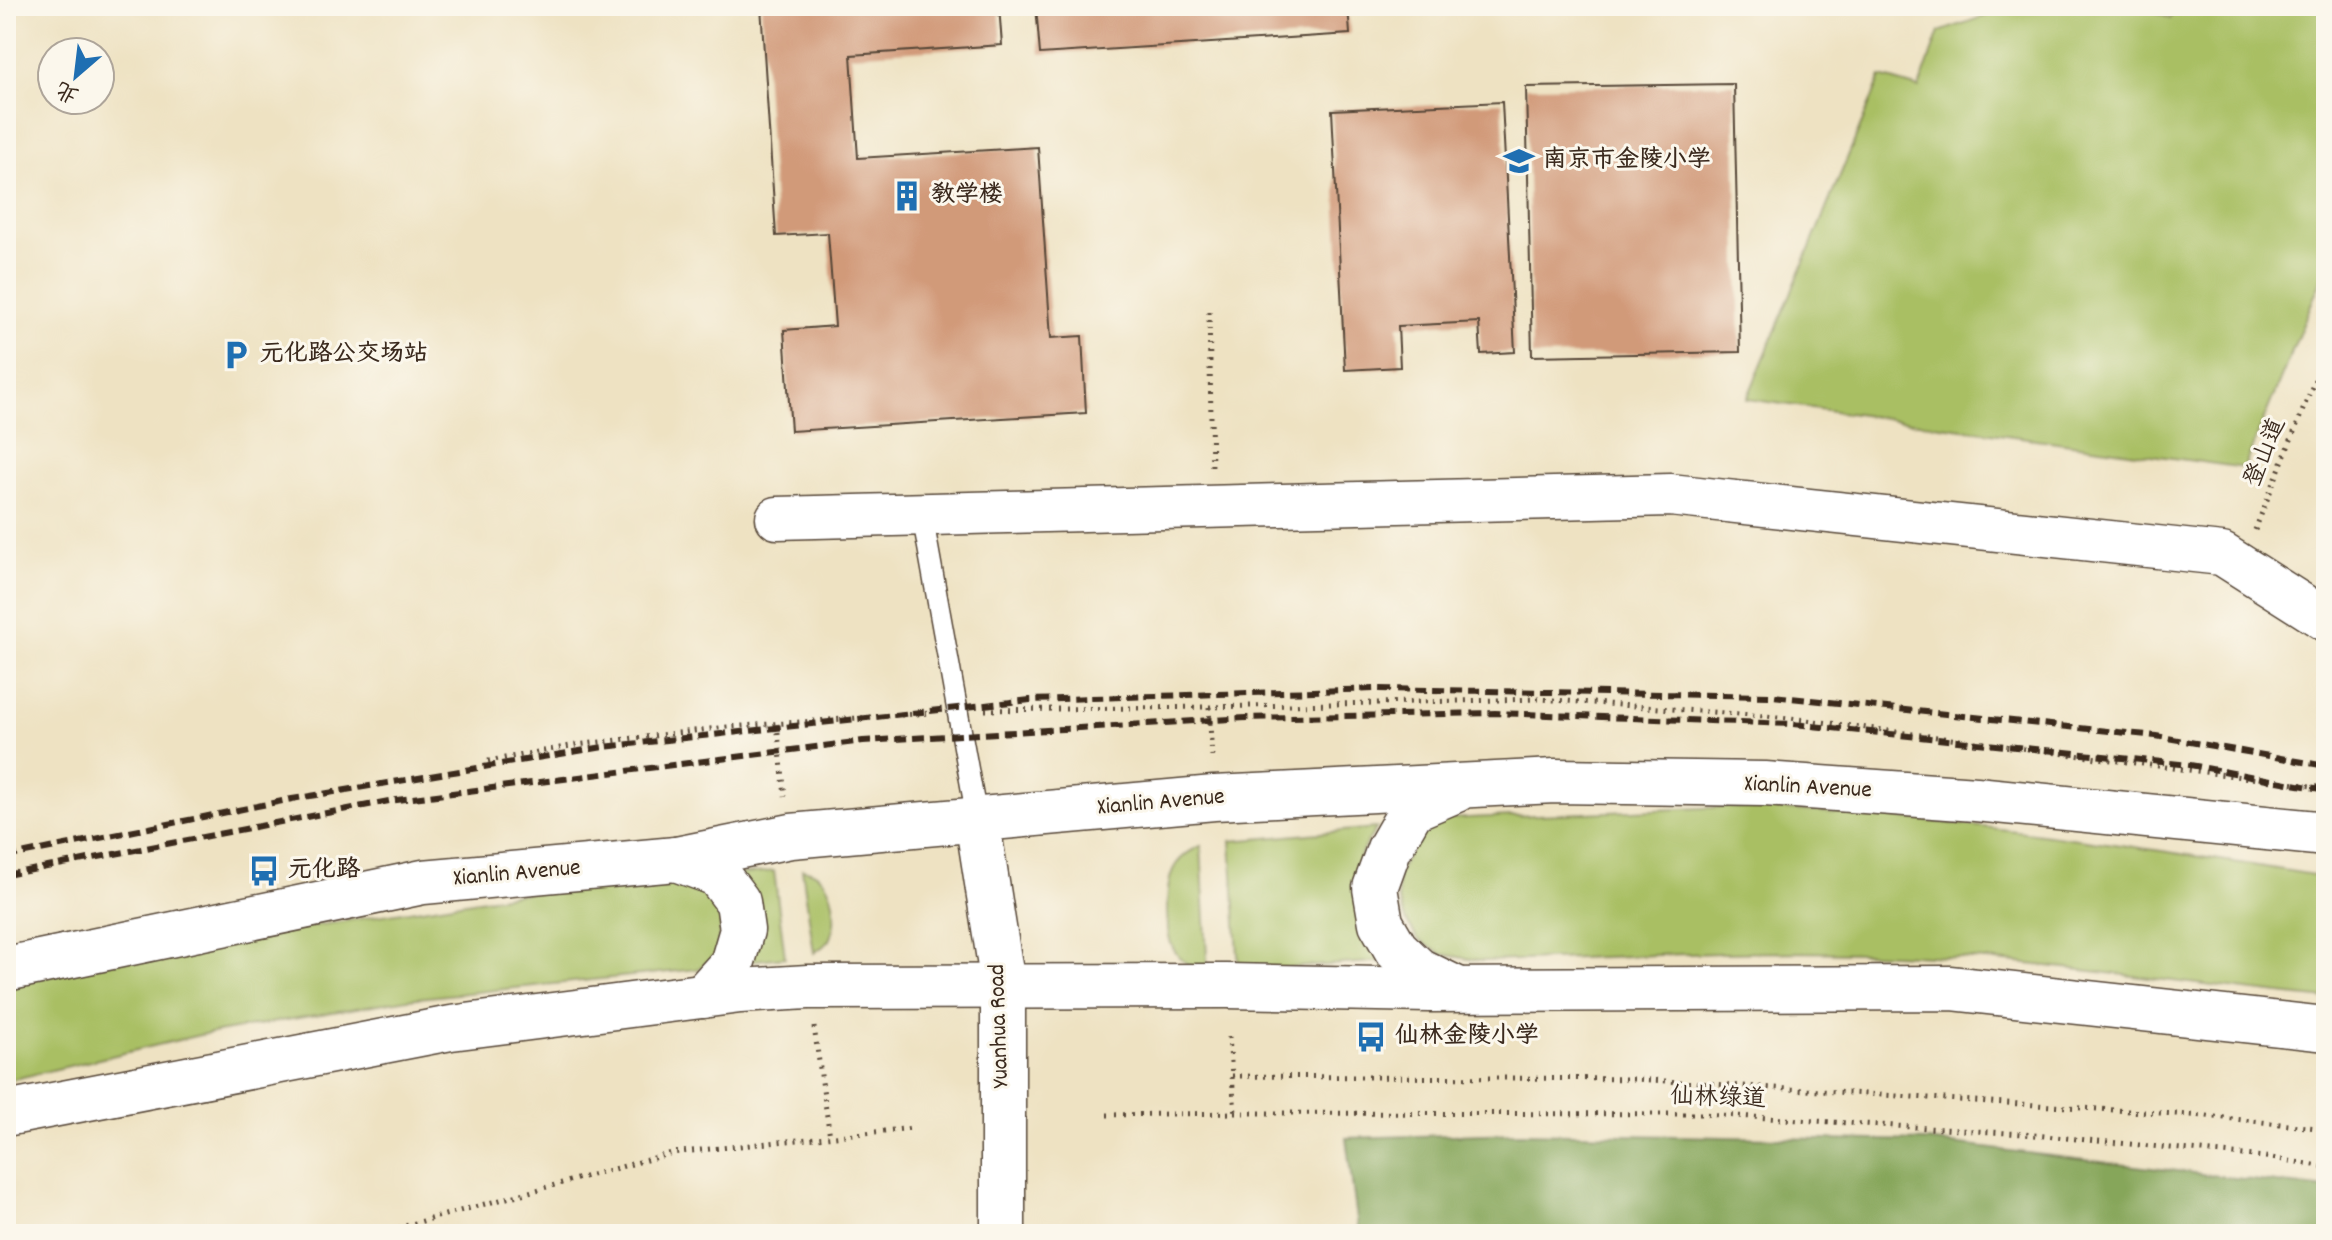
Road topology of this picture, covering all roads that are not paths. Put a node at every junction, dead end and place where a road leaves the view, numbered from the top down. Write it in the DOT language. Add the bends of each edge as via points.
graph roads {
  1 [pos="922,514"];
  2 [pos="777,518"];
  3 [pos="2326,620"];
  4 [pos="1465,786"];
  5 [pos="977,819"];
  6 [pos="2326,834"];
  7 [pos="676,859"];
  8 [pos="6,969"];
  9 [pos="1003,985"];
  10 [pos="1457,989"];
  11 [pos="703,996"];
  12 [pos="2326,1029"];
  13 [pos="6,1114"];
  14 [pos="1003,1234"];
  1 -- 2 [label="street"];
  1 -- 3 [label="street" via="1670,495 2222,554"];
  1 -- 5 [label="lane"];
  4 -- 5 [label="main road, Xianlin Avenue" via="1214,798"];
  4 -- 6 [label="main road, Xianlin Avenue" via="1555,781 1765,784"];
  4 -- 10 [label="main road" via="1412,809 1375,888 1381,923 1396,949 1418,970"];
  5 -- 7 [label="main road, Xianlin Avenue" via="791,836"];
  5 -- 9 [label="main road, Yuanhua Road"];
  7 -- 8 [label="main road, Xianlin Avenue" via="423,882"];
  7 -- 11 [label="main road" via="717,874 738,902 742,930 732,964"];
  9 -- 10 [label="main road"];
  9 -- 11 [label="main road" via="808,987"];
  9 -- 14 [label="main road, Yuanhua Road"];
  10 -- 12 [label="main road" via="1951,988"];
  11 -- 13 [label="main road" via="451,1028"];
}
